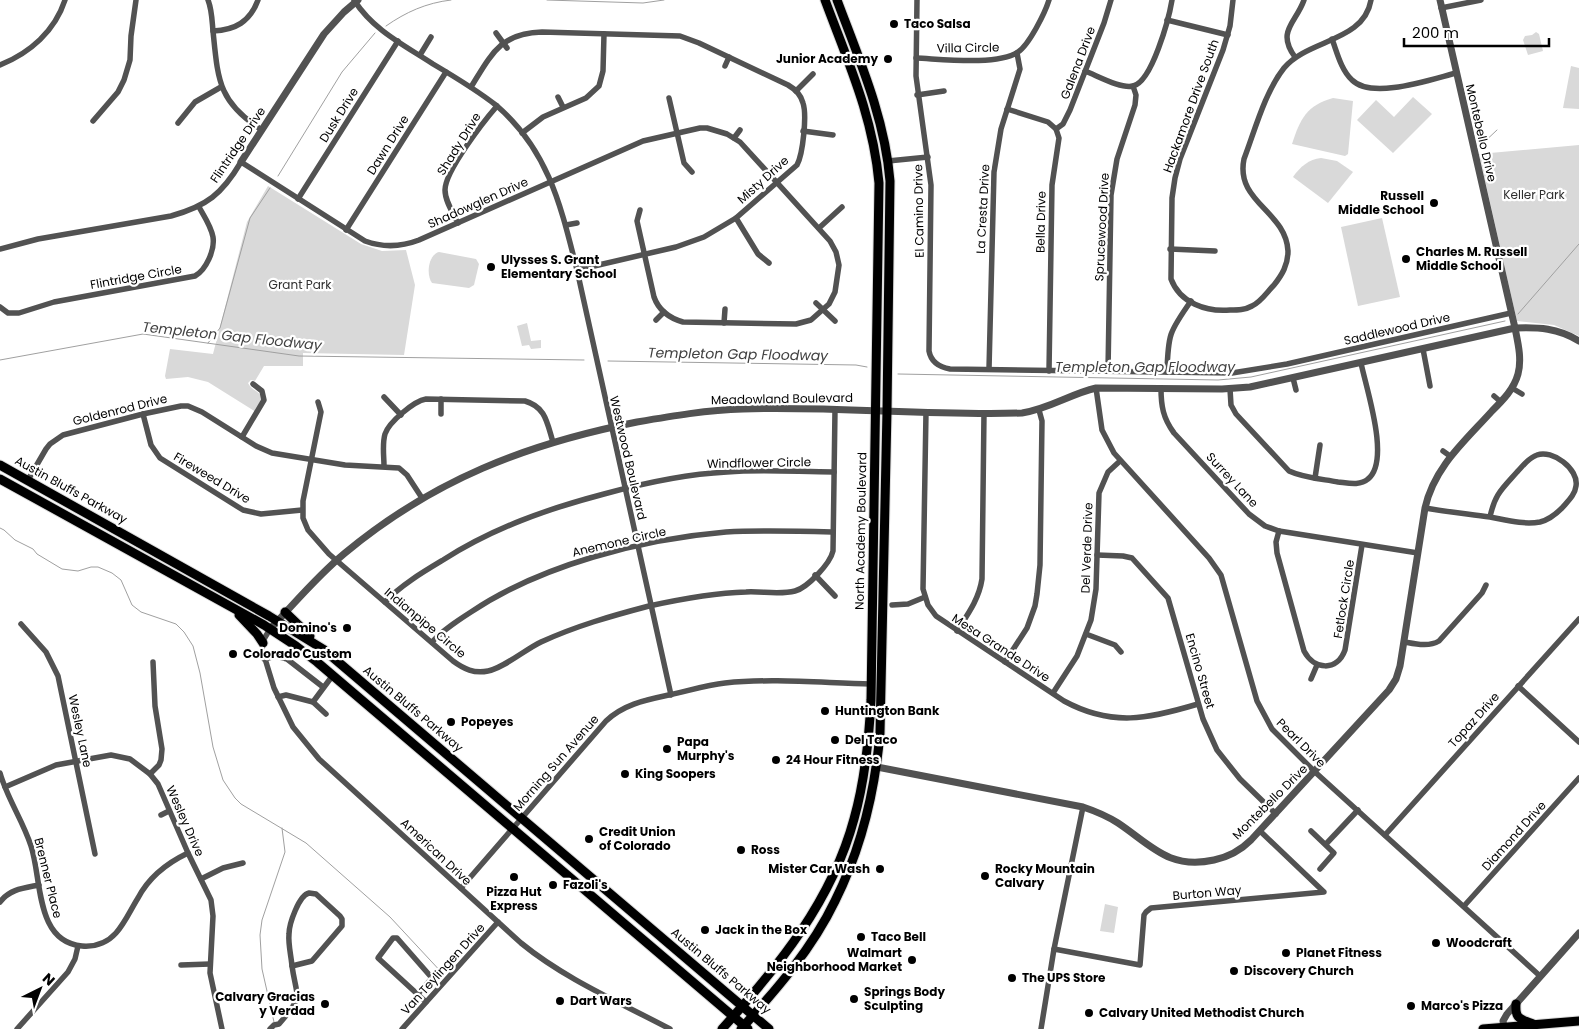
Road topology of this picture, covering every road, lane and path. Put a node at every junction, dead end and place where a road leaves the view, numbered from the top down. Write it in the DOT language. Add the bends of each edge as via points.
graph roads {
  1 [pos="65,0"];
  2 [pos="136,0"];
  3 [pos="208,0"];
  4 [pos="258,0"];
  5 [pos="825,0"];
  6 [pos="837,0"];
  7 [pos="917,0"];
  8 [pos="1049,0"];
  9 [pos="1110,0"];
  10 [pos="1172,0"];
  11 [pos="1233,0"];
  12 [pos="1304,0"];
  13 [pos="1371,0"];
  14 [pos="1440,0"];
  15 [pos="1481,0"];
  16 [pos="356,1"];
  17 [pos="1441,8"];
  18 [pos="1168,20"];
  19 [pos="213,31"];
  20 [pos="496,33"];
  21 [pos="604,34"];
  22 [pos="1228,35"];
  23 [pos="431,37"];
  24 [pos="1332,39"];
  25 [pos="398,41"];
  26 [pos="505,46"];
  27 [pos="1017,53"];
  28 [pos="420,55"];
  29 [pos="729,57"];
  30 [pos="1295,57"];
  31 [pos="916,58"];
  32 [pos="0,65"];
  33 [pos="725,66"];
  34 [pos="1085,71"];
  35 [pos="446,72"];
  36 [pos="1456,73"];
  37 [pos="813,74"];
  38 [pos="221,86"];
  39 [pos="1133,86"];
  40 [pos="470,87"];
  41 [pos="796,91"];
  42 [pos="944,91"];
  43 [pos="918,95"];
  44 [pos="558,97"];
  45 [pos="669,98"];
  46 [pos="497,106"];
  47 [pos="563,107"];
  48 [pos="1007,109"];
  49 [pos="93,122"];
  50 [pos="178,123"];
  51 [pos="1056,129"];
  52 [pos="262,130"];
  53 [pos="740,130"];
  54 [pos="803,131"];
  55 [pos="522,133"];
  56 [pos="677,133"];
  57 [pos="833,135"];
  58 [pos="734,138"];
  59 [pos="928,157"];
  60 [pos="888,161"];
  61 [pos="241,162"];
  62 [pos="692,172"];
  63 [pos="552,180"];
  64 [pos="777,183"];
  65 [pos="1246,183"];
  66 [pos="1238,186"];
  67 [pos="298,199"];
  68 [pos="199,207"];
  69 [pos="842,207"];
  70 [pos="640,210"];
  71 [pos="736,218"];
  72 [pos="458,222"];
  73 [pos="577,223"];
  74 [pos="566,225"];
  75 [pos="819,228"];
  76 [pos="346,230"];
  77 [pos="0,249"];
  78 [pos="1170,249"];
  79 [pos="1215,250"];
  80 [pos="644,254"];
  81 [pos="769,263"];
  82 [pos="577,270"];
  83 [pos="1271,288"];
  84 [pos="1277,294"];
  85 [pos="1191,301"];
  86 [pos="816,303"];
  87 [pos="725,309"];
  88 [pos="1,310"];
  89 [pos="823,311"];
  90 [pos="664,312"];
  91 [pos="1511,313"];
  92 [pos="656,320"];
  93 [pos="835,321"];
  94 [pos="724,323"];
  95 [pos="597,325"];
  96 [pos="588,327"];
  97 [pos="1515,328"];
  98 [pos="1579,341"];
  99 [pos="1423,348"];
  100 [pos="1286,355"];
  101 [pos="934,362"];
  102 [pos="1360,363"];
  103 [pos="1287,364"];
  104 [pos="989,369"];
  105 [pos="1049,371"];
  106 [pos="1108,371"];
  107 [pos="1168,372"];
  108 [pos="1293,378"];
  109 [pos="253,384"];
  110 [pos="1430,386"];
  111 [pos="1096,388"];
  112 [pos="1161,388"];
  113 [pos="1512,388"];
  114 [pos="1230,389"];
  115 [pos="1296,390"];
  116 [pos="1522,394"];
  117 [pos="1494,396"];
  118 [pos="384,397"];
  119 [pos="441,399"];
  120 [pos="318,402"];
  121 [pos="1501,402"];
  122 [pos="835,410"];
  123 [pos="876,410"];
  124 [pos="1039,410"];
  125 [pos="887,411"];
  126 [pos="926,412"];
  127 [pos="984,413"];
  128 [pos="143,414"];
  129 [pos="441,414"];
  130 [pos="401,415"];
  131 [pos="611,427"];
  132 [pos="242,437"];
  133 [pos="553,442"];
  134 [pos="1320,445"];
  135 [pos="1443,450"];
  136 [pos="1450,456"];
  137 [pos="311,459"];
  138 [pos="1120,461"];
  139 [pos="0,465"];
  140 [pos="384,466"];
  141 [pos="834,472"];
  142 [pos="1315,478"];
  143 [pos="0,479"];
  144 [pos="28,480"];
  145 [pos="1578,482"];
  146 [pos="625,489"];
  147 [pos="422,498"];
  148 [pos="1425,508"];
  149 [pos="302,510"];
  150 [pos="1490,517"];
  151 [pos="1535,522"];
  152 [pos="1279,531"];
  153 [pos="1536,531"];
  154 [pos="832,532"];
  155 [pos="1362,545"];
  156 [pos="638,547"];
  157 [pos="1418,553"];
  158 [pos="1097,555"];
  159 [pos="336,561"];
  160 [pos="815,575"];
  161 [pos="1486,584"];
  162 [pos="1295,592"];
  163 [pos="1288,594"];
  164 [pos="835,596"];
  165 [pos="925,597"];
  166 [pos="385,602"];
  167 [pos="892,605"];
  168 [pos="229,606"];
  169 [pos="652,606"];
  170 [pos="285,612"];
  171 [pos="1579,619"];
  172 [pos="278,621"];
  173 [pos="21,624"];
  174 [pos="270,629"];
  175 [pos="957,631"];
  176 [pos="1086,634"];
  177 [pos="432,642"];
  178 [pos="1405,642"];
  179 [pos="263,643"];
  180 [pos="314,643"];
  181 [pos="1121,652"];
  182 [pos="264,659"];
  183 [pos="153,662"];
  184 [pos="1005,662"];
  185 [pos="1317,665"];
  186 [pos="871,668"];
  187 [pos="333,675"];
  188 [pos="1311,679"];
  189 [pos="871,684"];
  190 [pos="324,686"];
  191 [pos="1518,686"];
  192 [pos="1053,694"];
  193 [pos="671,695"];
  194 [pos="278,697"];
  195 [pos="313,702"];
  196 [pos="1198,704"];
  197 [pos="326,714"];
  198 [pos="1579,742"];
  199 [pos="75,761"];
  200 [pos="877,767"];
  201 [pos="865,769"];
  202 [pos="0,772"];
  203 [pos="1315,772"];
  204 [pos="150,774"];
  205 [pos="1579,778"];
  206 [pos="5,786"];
  207 [pos="1083,807"];
  208 [pos="1358,810"];
  209 [pos="169,811"];
  210 [pos="867,814"];
  211 [pos="1276,814"];
  212 [pos="161,815"];
  213 [pos="522,819"];
  214 [pos="512,829"];
  215 [pos="1311,830"];
  216 [pos="1260,831"];
  217 [pos="1385,835"];
  218 [pos="1326,844"];
  219 [pos="188,853"];
  220 [pos="95,854"];
  221 [pos="243,863"];
  222 [pos="1320,869"];
  223 [pos="201,879"];
  224 [pos="39,884"];
  225 [pos="461,888"];
  226 [pos="0,902"];
  227 [pos="1464,906"];
  228 [pos="498,922"];
  229 [pos="1579,934"];
  230 [pos="78,946"];
  231 [pos="1054,949"];
  232 [pos="210,964"];
  233 [pos="181,965"];
  234 [pos="292,966"];
  235 [pos="1540,976"];
  236 [pos="417,994"];
  237 [pos="426,1002"];
  238 [pos="1516,1004"];
  239 [pos="743,1006"];
  240 [pos="753,1015"];
  241 [pos="733,1017"];
  242 [pos="1579,1020"];
  243 [pos="1535,1024"];
  244 [pos="278,1026"];
  245 [pos="405,1028"];
  246 [pos="744,1028"];
  247 [pos="1504,1028"];
  248 [pos="17,1029"];
  249 [pos="222,1029"];
  250 [pos="270,1029"];
  251 [pos="670,1029"];
  252 [pos="722,1029"];
  253 [pos="769,1029"];
  254 [pos="1040,1029"];
  255 [pos="1483,1029"];
  1 -- 32 [label="street" via="43,37"];
  2 -- 49 [label="street" via="128,71 118,92"];
  3 -- 19 [label="street"];
  4 -- 19 [label="street" via="251,15 239,25"];
  5 -- 123 [label="main road, North Academy Boulevard" via="864,103 877,162"];
  6 -- 60 [label="main road, North Academy Boulevard" via="876,106"];
  7 -- 31 [label="street, El Camino Drive"];
  8 -- 27 [label="street, Villa Circle" via="1035,29"];
  9 -- 34 [label="street, Galena Drive"];
  10 -- 18 [label="street"];
  11 -- 22 [label="street, Hackamore Drive South"];
  12 -- 30 [label="street" via="1286,35"];
  13 -- 24 [label="street" via="1373,10 1354,28"];
  14 -- 17 [label="street, Montebello Drive"];
  15 -- 17 [label="street"];
  16 -- 25 [label="street, Westwood Boulevard" via="373,24"];
  16 -- 52 [label="street, Flintridge Drive" via="324,34"];
  17 -- 36 [label="street, Montebello Drive"];
  18 -- 22 [label="street"];
  18 -- 39 [label="street" via="1146,77"];
  19 -- 38 [label="street"];
  20 -- 26 [label="street"];
  21 -- 26 [label="street" via="534,32 516,36"];
  21 -- 29 [label="street" via="672,32"];
  21 -- 47 [label="street" via="600,88 586,98"];
  22 -- 78 [label="street, Hackamore Drive South" via="1175,178"];
  23 -- 28 [label="street"];
  24 -- 30 [label="street"];
  24 -- 36 [label="street" via="1347,75 1364,87 1394,88"];
  25 -- 28 [label="street, Westwood Boulevard"];
  25 -- 67 [label="street, Dusk Drive"];
  26 -- 40 [label="street" via="490,58"];
  27 -- 31 [label="street, Villa Circle" via="986,60"];
  27 -- 48 [label="street, La Cresta Drive" via="1020,69"];
  28 -- 35 [label="street, Westwood Boulevard"];
  29 -- 33 [label="street"];
  29 -- 41 [label="street"];
  30 -- 65 [label="street" via="1277,78 1258,120 1243,165"];
  31 -- 43 [label="street, El Camino Drive"];
  34 -- 39 [label="street" via="1120,85"];
  34 -- 51 [label="street, Galena Drive" via="1068,117"];
  35 -- 40 [label="street, Westwood Boulevard"];
  35 -- 76 [label="street, Dawn Drive"];
  36 -- 91 [label="street, Montebello Drive"];
  37 -- 41 [label="street"];
  38 -- 50 [label="street" via="195,102"];
  38 -- 52 [label="street" via="240,114"];
  39 -- 106 [label="street, Sprucewood Drive" via="1135,105 1116,159 1111,195"];
  40 -- 46 [label="street, Westwood Boulevard"];
  41 -- 54 [label="street, Misty Drive" via="804,105"];
  42 -- 43 [label="street"];
  43 -- 59 [label="street, El Camino Drive"];
  44 -- 47 [label="street"];
  45 -- 56 [label="street"];
  46 -- 55 [label="street, Westwood Boulevard"];
  46 -- 72 [label="street, Shady Drive" via="478,130 446,183 446,196"];
  47 -- 55 [label="street"];
  48 -- 51 [label="street" via="1048,122"];
  48 -- 104 [label="street, La Cresta Drive" via="992,194"];
  51 -- 105 [label="street, Bella Drive" via="1059,142 1052,185"];
  52 -- 61 [label="street, Flintridge Drive"];
  53 -- 58 [label="street"];
  54 -- 57 [label="street"];
  54 -- 64 [label="street, Misty Drive" via="797,165"];
  55 -- 63 [label="street, Westwood Boulevard"];
  56 -- 58 [label="street, Shadowglen Drive" via="707,128"];
  56 -- 62 [label="street" via="684,163"];
  56 -- 63 [label="street, Shadowglen Drive" via="635,144"];
  58 -- 64 [label="street, Shadowglen Drive"];
  59 -- 60 [label="street"];
  59 -- 101 [label="street, El Camino Drive" via="932,193 928,345"];
  60 -- 125 [label="main road, North Academy Boulevard" via="891,203"];
  61 -- 67 [label="street, Shadowglen Drive"];
  61 -- 68 [label="street, Flintridge Drive" via="220,192"];
  63 -- 72 [label="street, Shadowglen Drive"];
  63 -- 74 [label="street, Westwood Boulevard"];
  64 -- 71 [label="street, Misty Drive"];
  64 -- 75 [label="street, Shadowglen Drive"];
  65 -- 66 [label="street"];
  65 -- 83 [label="street, Hackamore Drive South" via="1286,238 1288,253 1284,271"];
  67 -- 76 [label="street, Shadowglen Drive"];
  68 -- 77 [label="street, Flintridge Drive" via="172,216 38,239"];
  68 -- 88 [label="street, Flintridge Circle" via="213,240 207,264 201,273 54,302 19,313"];
  69 -- 75 [label="street"];
  70 -- 80 [label="street" via="636,220"];
  71 -- 80 [label="street, Misty Drive" via="692,246"];
  71 -- 81 [label="street" via="758,254"];
  72 -- 76 [label="street, Shadowglen Drive" via="401,246 374,244"];
  73 -- 74 [label="street"];
  74 -- 82 [label="street, Westwood Boulevard"];
  75 -- 89 [label="street, Shadowglen Drive" via="834,246 838,265 835,292"];
  78 -- 79 [label="street"];
  78 -- 85 [label="street, Hackamore Drive South" via="1171,279 1176,290"];
  80 -- 82 [label="street, Misty Drive"];
  80 -- 90 [label="street" via="654,297"];
  82 -- 96 [label="street, Westwood Boulevard"];
  83 -- 84 [label="street"];
  83 -- 85 [label="street, Hackamore Drive South" via="1257,304 1240,310 1212,311"];
  85 -- 107 [label="street" via="1169,336"];
  86 -- 89 [label="street"];
  87 -- 94 [label="street"];
  89 -- 93 [label="street"];
  89 -- 94 [label="street" via="811,320 796,324"];
  90 -- 92 [label="street"];
  90 -- 94 [label="street" via="682,322"];
  91 -- 97 [label="street, Montebello Drive"];
  91 -- 103 [label="street, Saddlewood Drive"];
  95 -- 96 [label="street"];
  96 -- 131 [label="street, Westwood Boulevard"];
  97 -- 98 [label="street, Meadowland Boulevard" via="1541,327"];
  97 -- 99 [label="street, Meadowland Boulevard"];
  97 -- 113 [label="street, Montebello Drive" via="1519,367"];
  99 -- 102 [label="street, Meadowland Boulevard"];
  99 -- 110 [label="street"];
  100 -- 103 [label="street"];
  101 -- 104 [label="street, Saddlewood Drive" via="950,369"];
  102 -- 108 [label="street, Meadowland Boulevard"];
  102 -- 142 [label="street" via="1377,437 1375,471 1359,483"];
  103 -- 107 [label="street, Saddlewood Drive" via="1232,373"];
  104 -- 105 [label="street, Saddlewood Drive"];
  105 -- 106 [label="street, Saddlewood Drive"];
  106 -- 107 [label="street, Saddlewood Drive"];
  108 -- 114 [label="street, Meadowland Boulevard"];
  108 -- 115 [label="street"];
  109 -- 132 [label="street" via="262,391 264,400"];
  111 -- 112 [label="street, Meadowland Boulevard"];
  111 -- 124 [label="street, Meadowland Boulevard"];
  111 -- 138 [label="street, Pearl Drive" via="1102,430"];
  112 -- 114 [label="street, Meadowland Boulevard"];
  112 -- 152 [label="street, Surrey Lane" via="1164,417 1174,433 1249,514 1265,526"];
  113 -- 116 [label="street"];
  113 -- 121 [label="street, Montebello Drive"];
  114 -- 142 [label="street" via="1233,410 1285,467 1300,476"];
  117 -- 121 [label="street"];
  118 -- 130 [label="street"];
  119 -- 129 [label="street"];
  119 -- 130 [label="street" via="417,401"];
  119 -- 133 [label="street" via="532,403 541,409"];
  120 -- 137 [label="street" via="321,412"];
  121 -- 136 [label="street, Montebello Drive"];
  122 -- 123 [label="street, Meadowland Boulevard"];
  122 -- 131 [label="street, Meadowland Boulevard" via="718,410"];
  122 -- 141 [label="street, Indianpipe Circle"];
  123 -- 125 [label="street, Meadowland Boulevard"];
  123 -- 186 [label="main road, North Academy Boulevard"];
  124 -- 127 [label="street, Meadowland Boulevard"];
  124 -- 184 [label="street" via="1042,421 1038,594 1027,628"];
  125 -- 126 [label="street, Meadowland Boulevard"];
  125 -- 200 [label="main road, North Academy Boulevard"];
  126 -- 127 [label="street, Meadowland Boulevard"];
  126 -- 165 [label="street, Mesa Grande Drive"];
  127 -- 175 [label="street" via="982,579 975,601"];
  128 -- 132 [label="street, Goldenrod Drive" via="188,406"];
  128 -- 144 [label="street, Goldenrod Drive" via="71,432 56,439 46,449"];
  128 -- 149 [label="street, Fireweed Drive" via="152,446 160,458 236,506 261,514"];
  130 -- 140 [label="street" via="386,434"];
  131 -- 133 [label="street, Meadowland Boulevard"];
  131 -- 146 [label="street, Westwood Boulevard"];
  132 -- 137 [label="street, Goldenrod Drive" via="272,453"];
  133 -- 147 [label="street, Meadowland Boulevard" via="486,466"];
  134 -- 142 [label="street"];
  135 -- 136 [label="street"];
  136 -- 148 [label="street, Montebello Drive" via="1434,481"];
  137 -- 140 [label="street, Goldenrod Drive" via="346,465"];
  137 -- 149 [label="street"];
  138 -- 158 [label="street, Del Verde Drive" via="1108,472 1099,493"];
  138 -- 203 [label="street, Pearl Drive" via="1218,569 1263,715 1278,736"];
  139 -- 144 [label="main road, Austin Bluffs Parkway"];
  140 -- 147 [label="street, Goldenrod Drive" via="404,471"];
  141 -- 146 [label="street, Windflower Circle" via="728,472"];
  141 -- 154 [label="street, Indianpipe Circle"];
  143 -- 168 [label="main road, Austin Bluffs Parkway"];
  144 -- 172 [label="main road, Austin Bluffs Parkway"];
  145 -- 150 [label="street" via="1574,473 1558,458 1536,455 1498,493"];
  145 -- 151 [label="street" via="1574,493 1559,511 1546,520"];
  146 -- 156 [label="street, Westwood Boulevard"];
  146 -- 166 [label="street, Windflower Circle" via="554,508 497,530 428,570"];
  147 -- 159 [label="street, Meadowland Boulevard"];
  148 -- 150 [label="street"];
  148 -- 157 [label="street, Montebello Drive"];
  149 -- 159 [label="street, Indianpipe Circle" via="313,536"];
  150 -- 151 [label="street" via="1521,523"];
  151 -- 153 [label="street"];
  152 -- 155 [label="street, Surrey Lane"];
  152 -- 163 [label="street" via="1277,554"];
  154 -- 156 [label="street, Anemone Circle" via="725,532"];
  154 -- 160 [label="street, Indianpipe Circle" via="829,562"];
  155 -- 157 [label="street, Surrey Lane"];
  155 -- 185 [label="street, Fetlock Circle" via="1345,650 1337,662"];
  156 -- 169 [label="street, Westwood Boulevard"];
  156 -- 177 [label="street, Anemone Circle" via="572,564 526,582 479,606"];
  157 -- 178 [label="street, Montebello Drive"];
  158 -- 176 [label="street, Del Verde Drive" via="1095,598"];
  158 -- 196 [label="street, Encino Street" via="1132,558 1168,598"];
  159 -- 166 [label="street, Indianpipe Circle"];
  159 -- 170 [label="street, Meadowland Boulevard"];
  160 -- 164 [label="street"];
  160 -- 169 [label="street, Indianpipe Circle" via="801,589 791,592 707,594"];
  161 -- 178 [label="street" via="1482,593 1439,641 1426,645"];
  162 -- 163 [label="street"];
  163 -- 185 [label="street" via="1304,651"];
  165 -- 167 [label="street" via="908,604"];
  165 -- 175 [label="street, Mesa Grande Drive" via="936,616"];
  166 -- 177 [label="street, Indianpipe Circle"];
  168 -- 174 [label="main road, Austin Bluffs Parkway"];
  168 -- 179 [label="main road"];
  169 -- 177 [label="street, Indianpipe Circle" via="574,628 487,672 461,666"];
  169 -- 193 [label="street, Westwood Boulevard"];
  170 -- 172 [label="street, Meadowland Boulevard"];
  170 -- 180 [label="main road"];
  171 -- 191 [label="street, Topaz Drive"];
  172 -- 174 [label="street, Meadowland Boulevard"];
  172 -- 180 [label="main road, Austin Bluffs Parkway"];
  173 -- 199 [label="street, Wesley Lane" via="46,652 56,670"];
  174 -- 179 [label="street"];
  174 -- 187 [label="main road, Austin Bluffs Parkway"];
  175 -- 184 [label="street, Mesa Grande Drive"];
  176 -- 181 [label="street" via="1115,645"];
  176 -- 192 [label="street, Del Verde Drive" via="1077,656"];
  178 -- 203 [label="street, Montebello Drive" via="1398,673 1389,690"];
  179 -- 182 [label="street, American Drive"];
  180 -- 213 [label="main road, Austin Bluffs Parkway"];
  182 -- 190 [label="street" via="276,656 287,659"];
  182 -- 194 [label="street, American Drive"];
  183 -- 204 [label="street" via="155,706 162,749 159,765"];
  184 -- 192 [label="street, Mesa Grande Drive"];
  185 -- 188 [label="street"];
  186 -- 189 [label="main road, North Academy Boulevard"];
  186 -- 200 [label="main road" via="876,680 872,755"];
  187 -- 190 [label="street"];
  187 -- 214 [label="main road, Austin Bluffs Parkway"];
  189 -- 193 [label="street, Morning Sun Avenue" via="736,682"];
  189 -- 201 [label="main road, North Academy Boulevard"];
  190 -- 195 [label="street"];
  191 -- 198 [label="street"];
  191 -- 217 [label="street, Topaz Drive"];
  192 -- 196 [label="street, Mesa Grande Drive" via="1083,710 1117,718 1154,716"];
  193 -- 213 [label="street, Morning Sun Avenue" via="637,703 613,714"];
  194 -- 195 [label="street" via="286,695"];
  194 -- 225 [label="street, American Drive" via="293,727 319,759"];
  195 -- 197 [label="street"];
  196 -- 211 [label="street, Encino Street" via="1209,735 1224,760"];
  199 -- 204 [label="street, Wesley Drive" via="118,755"];
  199 -- 206 [label="street, Wesley Drive" via="50,766"];
  199 -- 220 [label="street, Wesley Lane"];
  200 -- 207 [label="street, Montebello Drive"];
  200 -- 210 [label="main road, North Academy Boulevard"];
  201 -- 210 [label="main road" via="870,775 864,805"];
  201 -- 239 [label="main road, North Academy Boulevard" via="848,839 820,899 782,960"];
  202 -- 206 [label="street, Brenner Place"];
  203 -- 208 [label="street, Pearl Drive"];
  203 -- 211 [label="street, Montebello Drive"];
  204 -- 209 [label="street, Wesley Drive" via="158,784"];
  205 -- 227 [label="street, Diamond Drive"];
  206 -- 224 [label="street, Brenner Place" via="31,846"];
  207 -- 216 [label="street, Montebello Drive" via="1110,818 1157,852 1187,862 1208,861 1230,854"];
  207 -- 231 [label="street"];
  208 -- 217 [label="street, Pearl Drive"];
  208 -- 218 [label="street"];
  209 -- 212 [label="street"];
  209 -- 219 [label="street, Wesley Drive"];
  210 -- 240 [label="main road, North Academy Boulevard" via="835,901 792,969"];
  211 -- 216 [label="street, Montebello Drive"];
  213 -- 214 [label="street, Morning Sun Avenue"];
  213 -- 239 [label="main road, Austin Bluffs Parkway"];
  214 -- 225 [label="street, Morning Sun Avenue"];
  214 -- 241 [label="main road, Austin Bluffs Parkway"];
  215 -- 218 [label="street"];
  216 -- 231 [label="street, Burton Way" via="1324,892 1151,908 1144,915 1140,965"];
  217 -- 227 [label="street, Pearl Drive"];
  218 -- 222 [label="street" via="1334,853"];
  219 -- 223 [label="street, Wesley Drive"];
  219 -- 230 [label="street" via="167,865 151,880 112,937 96,945"];
  221 -- 223 [label="street"];
  223 -- 232 [label="street, Wesley Drive" via="213,910"];
  224 -- 226 [label="street" via="16,890"];
  224 -- 230 [label="street, Brenner Place" via="49,925 60,938"];
  225 -- 228 [label="street, American Drive"];
  227 -- 235 [label="street, Pearl Drive"];
  228 -- 237 [label="street, Van Teylingen Drive"];
  228 -- 251 [label="street, American Drive" via="558,970"];
  229 -- 235 [label="street"];
  230 -- 248 [label="street" via="68,972"];
  231 -- 254 [label="street"];
  232 -- 233 [label="street"];
  232 -- 249 [label="street, Wesley Drive"];
  234 -- 234 [label="street" via="312,961 342,926 340,916 309,891 300,900 289,930"];
  234 -- 244 [label="street" via="297,999"];
  235 -- 238 [label="street"];
  236 -- 236 [label="street" via="378,958 393,938 397,938 432,978"];
  236 -- 237 [label="street"];
  237 -- 245 [label="street, Van Teylingen Drive"];
  238 -- 243 [label="main road" via="1518,1016"];
  238 -- 247 [label="street" via="1504,1018"];
  239 -- 240 [label="main road, Austin Bluffs Parkway"];
  239 -- 241 [label="main road, North Academy Boulevard"];
  240 -- 246 [label="main road, North Academy Boulevard"];
  240 -- 253 [label="main road, Austin Bluffs Parkway"];
  241 -- 246 [label="main road, Austin Bluffs Parkway"];
  241 -- 252 [label="main road, North Academy Boulevard"];
  242 -- 243 [label="main road"];
  243 -- 247 [label="main road"];
  244 -- 250 [label="street"];
  247 -- 255 [label="main road"];
}
